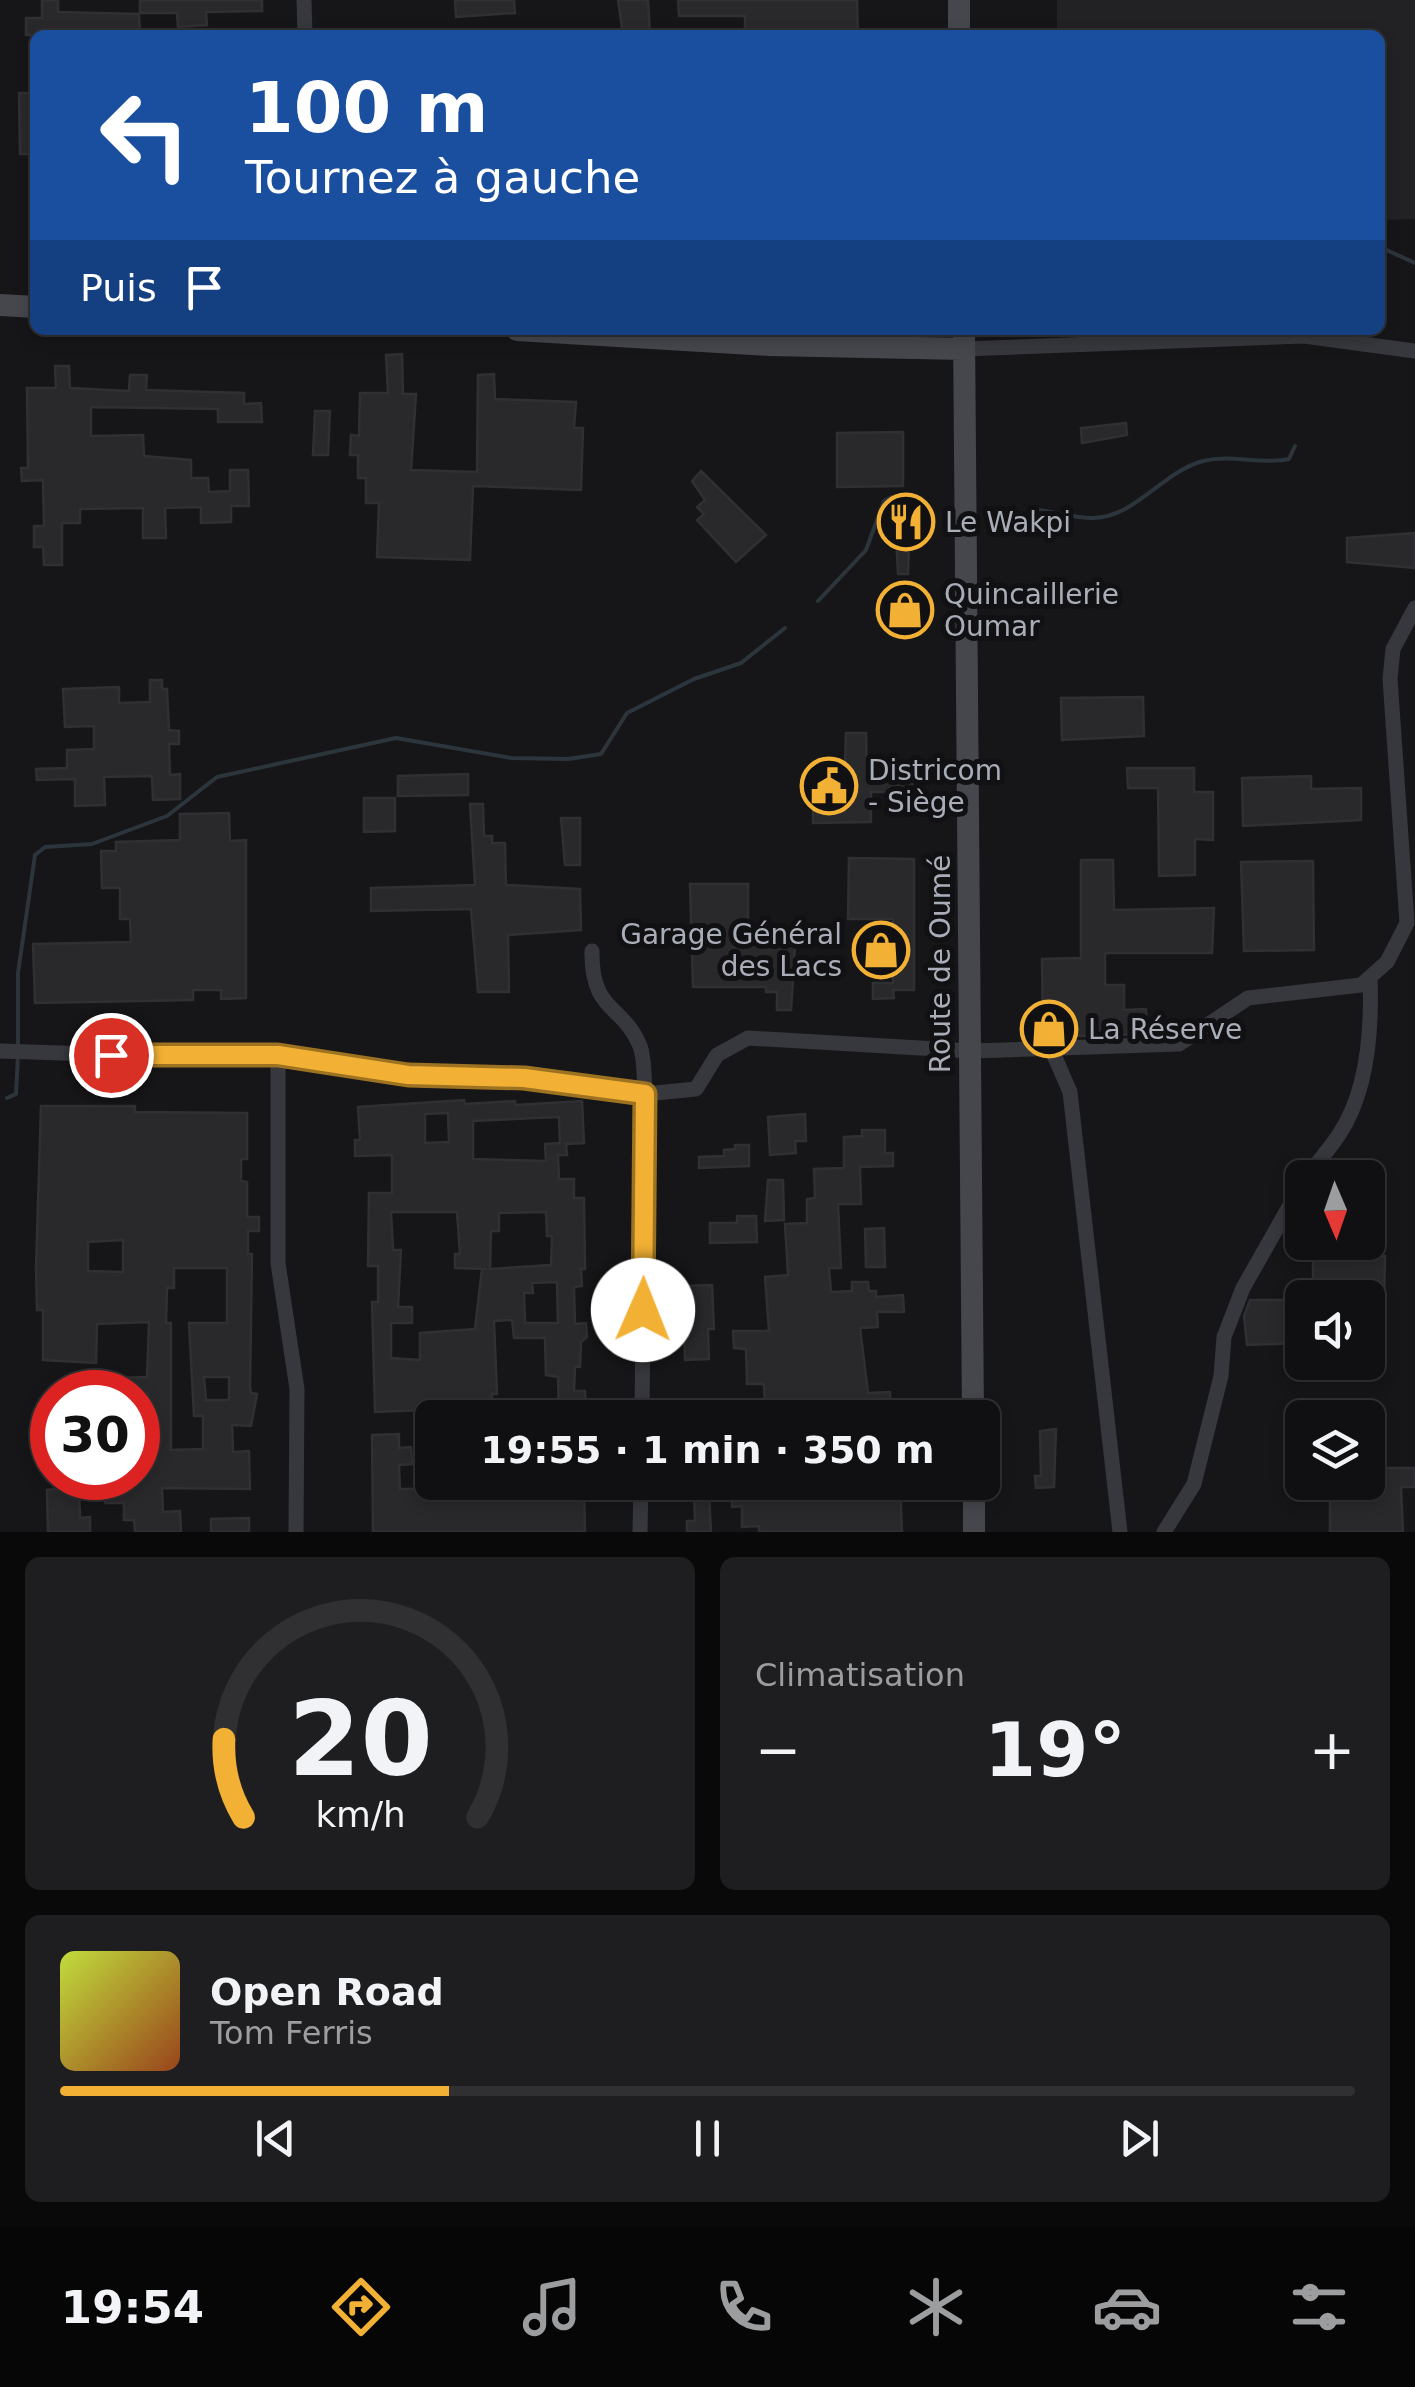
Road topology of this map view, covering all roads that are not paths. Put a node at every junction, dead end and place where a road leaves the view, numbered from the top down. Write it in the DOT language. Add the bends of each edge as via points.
graph roads {
  1 [pos="304,0"];
  2 [pos="959,0"];
  3 [pos="304,30"];
  4 [pos="960,30"];
  5 [pos="0,305"];
  6 [pos="30,307"];
  7 [pos="595,335"];
  8 [pos="964,339"];
  9 [pos="1415,351"];
  10 [pos="1415,608"];
  11 [pos="592,951"];
  12 [pos="1370,978"];
  13 [pos="1051,1048"];
  14 [pos="0,1051"];
  15 [pos="971,1051"];
  16 [pos="278,1055"];
  17 [pos="645,1094"];
  18 [pos="1320,1160"];
  19 [pos="1285,1215"];
  20 [pos="642,1400"];
  21 [pos="973,1400"];
  22 [pos="641,1500"];
  23 [pos="974,1500"];
  24 [pos="296,1532"];
  25 [pos="640,1532"];
  26 [pos="974,1532"];
  27 [pos="1120,1532"];
  28 [pos="1164,1532"];
  1 -- 3 [label="street"];
  2 -- 4 [label="main road"];
  5 -- 6 [label="main road"];
  7 -- 8 [label="main road" via="768,346"];
  8 -- 9 [label="street" via="1304,336"];
  8 -- 15 [label="main road, Route de Oumé"];
  10 -- 12 [label="street" via="1393,648 1390,678 1407,923 1387,962"];
  11 -- 17 [label="street" via="602,1002 640,1046"];
  12 -- 13 [label="street" via="1361,985 1248,998 1179,1044"];
  12 -- 18 [label="street" via="1368,1044 1356,1100"];
  13 -- 15 [label="street"];
  13 -- 27 [label="street" via="1070,1092"];
  14 -- 16 [label="street"];
  15 -- 17 [label="street" via="748,1038 717,1054 696,1089"];
  15 -- 21 [label="main road, Route de Oumé"];
  16 -- 17 [label="street" via="408,1075 524,1078"];
  16 -- 24 [label="street" via="278,1264 297,1389"];
  17 -- 20 [label="street"];
  19 -- 28 [label="street" via="1224,1337 1194,1484"];
  22 -- 25 [label="street"];
  23 -- 26 [label="main road"];
}
